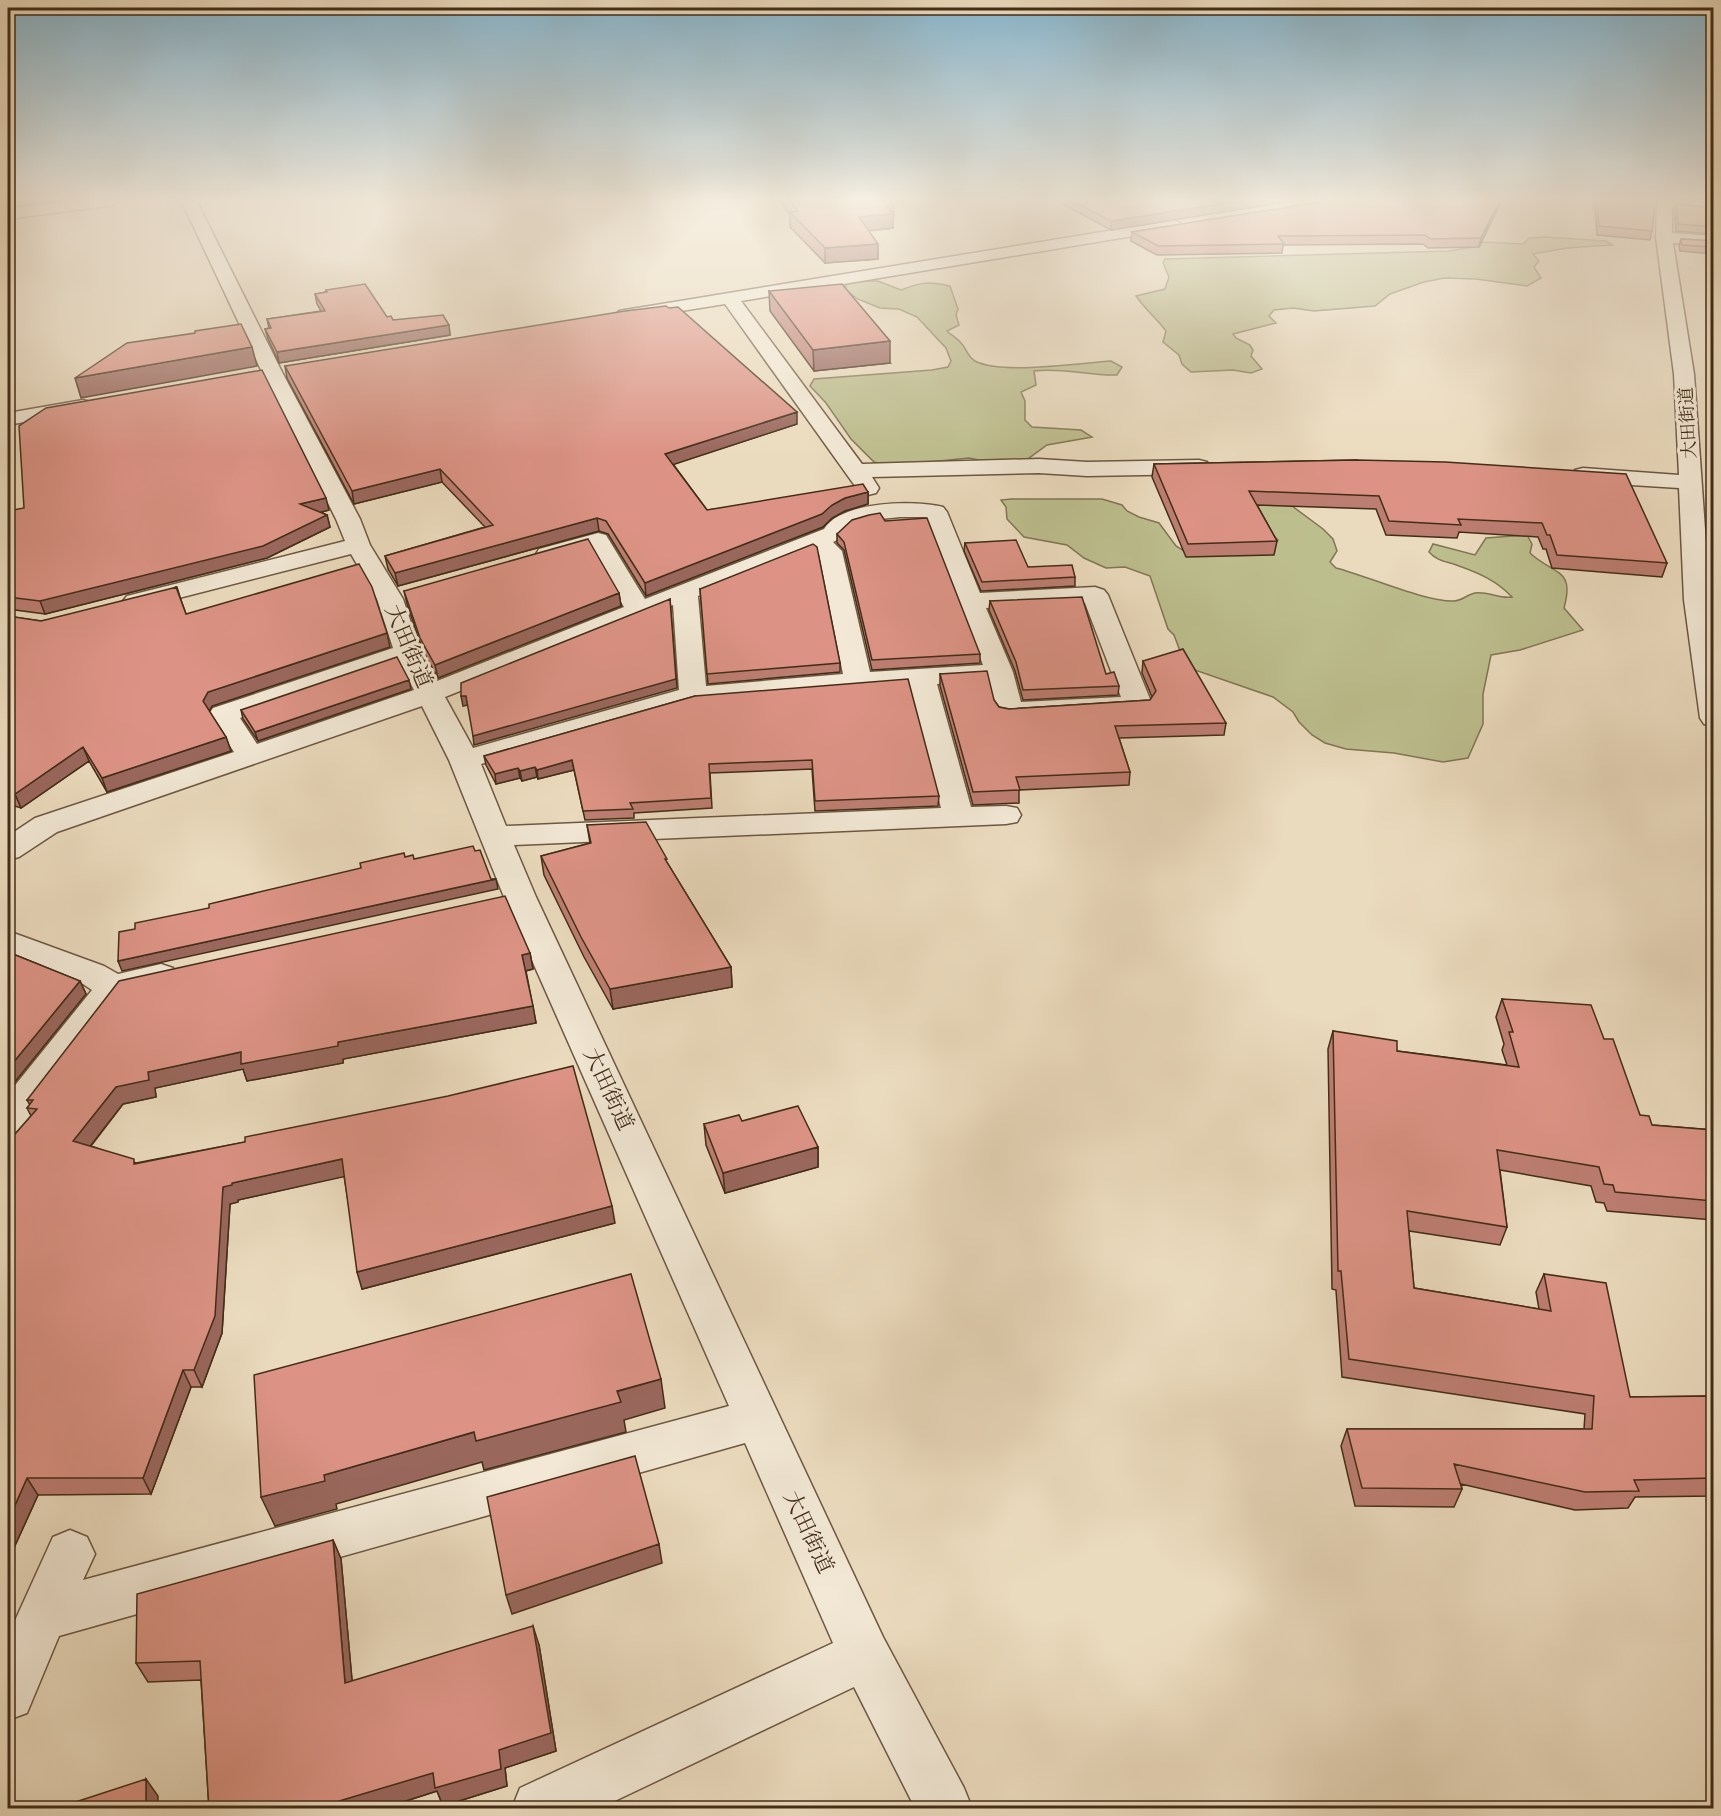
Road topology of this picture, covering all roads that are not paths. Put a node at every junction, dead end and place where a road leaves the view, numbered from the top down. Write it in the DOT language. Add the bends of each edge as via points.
graph roads {
  1 [pos="229,285"];
  2 [pos="811,285"];
  3 [pos="1671,285"];
  4 [pos="730,298"];
  5 [pos="604,318"];
  6 [pos="99,402"];
  7 [pos="8,419"];
  8 [pos="1215,467"];
  9 [pos="856,471"];
  10 [pos="1560,474"];
  11 [pos="1690,482"];
  12 [pos="885,511"];
  13 [pos="814,538"];
  14 [pos="358,545"];
  15 [pos="521,562"];
  16 [pos="685,591"];
  17 [pos="972,601"];
  18 [pos="119,605"];
  19 [pos="639,611"];
  20 [pos="408,652"];
  21 [pos="999,672"];
  22 [pos="921,676"];
  23 [pos="858,681"];
  24 [pos="428,692"];
  25 [pos="693,695"];
  26 [pos="1713,718"];
  27 [pos="251,756"];
  28 [pos="464,760"];
  29 [pos="1006,815"];
  30 [pos="958,816"];
  31 [pos="495,836"];
  32 [pos="8,850"];
  33 [pos="8,942"];
  34 [pos="194,969"];
  35 [pos="113,987"];
  36 [pos="8,1120"];
  37 [pos="757,1419"];
  38 [pos="70,1554"];
  39 [pos="43,1616"];
  40 [pos="865,1655"];
  41 [pos="8,1694"];
  42 [pos="540,1809"];
  43 [pos="944,1809"];
  1 -- 14 [label="street, 大田街道"];
  2 -- 4 [label="street"];
  3 -- 11 [label="street, 大田街道" via="1684,374"];
  4 -- 5 [label="street"];
  4 -- 9 [label="street"];
  6 -- 7 [label="street"];
  8 -- 9 [label="street"];
  9 -- 12 [label="street"];
  10 -- 11 [label="street"];
  11 -- 26 [label="street, 大田街道" via="1697,600"];
  12 -- 13 [label="street" via="839,523 834,533"];
  12 -- 17 [label="street" via="935,512"];
  13 -- 16 [label="street"];
  13 -- 23 [label="street" via="830,551"];
  14 -- 18 [label="street"];
  14 -- 20 [label="street, 大田街道" via="401,596"];
  15 -- 19 [label="street" via="598,540"];
  16 -- 19 [label="street"];
  16 -- 25 [label="street"];
  17 -- 21 [label="street"];
  17 -- 21 [label="street" via="1095,595 1138,704 1009,711"];
  19 -- 24 [label="street"];
  20 -- 24 [label="street, 大田街道"];
  20 -- 27 [label="street" via="223,714"];
  21 -- 22 [label="street"];
  22 -- 23 [label="street"];
  22 -- 30 [label="street"];
  23 -- 25 [label="street"];
  24 -- 27 [label="street"];
  24 -- 28 [label="street, 大田街道"];
  25 -- 28 [label="street"];
  27 -- 32 [label="street" via="45,825"];
  28 -- 31 [label="street, 大田街道"];
  29 -- 30 [label="street"];
  30 -- 31 [label="street"];
  31 -- 37 [label="street, 大田街道" via="503,900"];
  33 -- 35 [label="street" via="92,974"];
  34 -- 35 [label="street"];
  35 -- 36 [label="street"];
  37 -- 39 [label="street"];
  37 -- 40 [label="street, 大田街道"];
  38 -- 39 [label="street"];
  39 -- 41 [label="street"];
  40 -- 42 [label="street"];
  40 -- 43 [label="street, 大田街道"];
}
